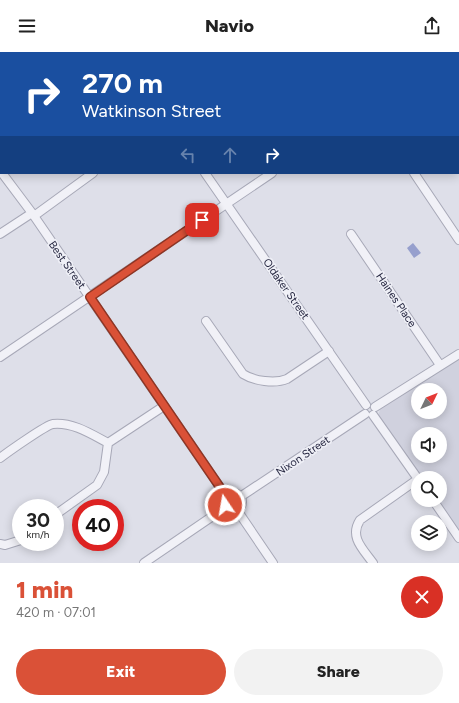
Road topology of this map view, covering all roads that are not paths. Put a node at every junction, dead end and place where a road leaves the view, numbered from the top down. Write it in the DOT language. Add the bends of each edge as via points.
graph roads {
  1 [pos="3,174"];
  2 [pos="92,174"];
  3 [pos="206,174"];
  4 [pos="270,174"];
  5 [pos="415,174"];
  6 [pos="227,203"];
  7 [pos="33,214"];
  8 [pos="0,234"];
  9 [pos="351,234"];
  10 [pos="459,240"];
  11 [pos="90,297"];
  12 [pos="206,320"];
  13 [pos="329,351"];
  14 [pos="459,354"];
  15 [pos="0,357"];
  16 [pos="440,365"];
  17 [pos="164,406"];
  18 [pos="371,412"];
  19 [pos="108,443"];
  20 [pos="0,458"];
  21 [pos="412,471"];
  22 [pos="411,484"];
  23 [pos="226,496"];
  24 [pos="240,497"];
  25 [pos="226,507"];
  26 [pos="438,507"];
  27 [pos="64,509"];
  28 [pos="237,510"];
  29 [pos="459,538"];
  30 [pos="12,543"];
  31 [pos="0,544"];
  32 [pos="144,563"];
  33 [pos="273,563"];
  34 [pos="373,563"];
  1 -- 7 [label="street, Best Street"];
  2 -- 7 [label="street"];
  3 -- 6 [label="street, Oldaker Street"];
  4 -- 6 [label="street"];
  5 -- 10 [label="street"];
  6 -- 11 [label="street"];
  6 -- 13 [label="street, Oldaker Street"];
  7 -- 8 [label="street"];
  7 -- 11 [label="street, Best Street"];
  9 -- 16 [label="street, Haines Place"];
  11 -- 15 [label="street"];
  11 -- 17 [label="street, Best Street"];
  12 -- 13 [label="street" via="244,374 249,377 282,381"];
  13 -- 18 [label="street, Oldaker Street" via="366,405 363,408"];
  14 -- 16 [label="street, Nixon Street"];
  16 -- 18 [label="street, Nixon Street"];
  17 -- 19 [label="street"];
  17 -- 23 [label="street, Best Street"];
  18 -- 21 [label="street"];
  18 -- 24 [label="street, Nixon Street"];
  19 -- 20 [label="street" via="71,425 51,424"];
  19 -- 27 [label="street" via="104,472 97,485"];
  22 -- 34 [label="street" via="360,520 356,526 355,537"];
  23 -- 24 [label="street" via="234,493"];
  23 -- 25 [label="street"];
  24 -- 28 [label="street" via="241,504"];
  25 -- 28 [label="street" via="231,511"];
  25 -- 32 [label="street"];
  26 -- 29 [label="street"];
  28 -- 33 [label="street"];
  30 -- 31 [label="street"];
}
